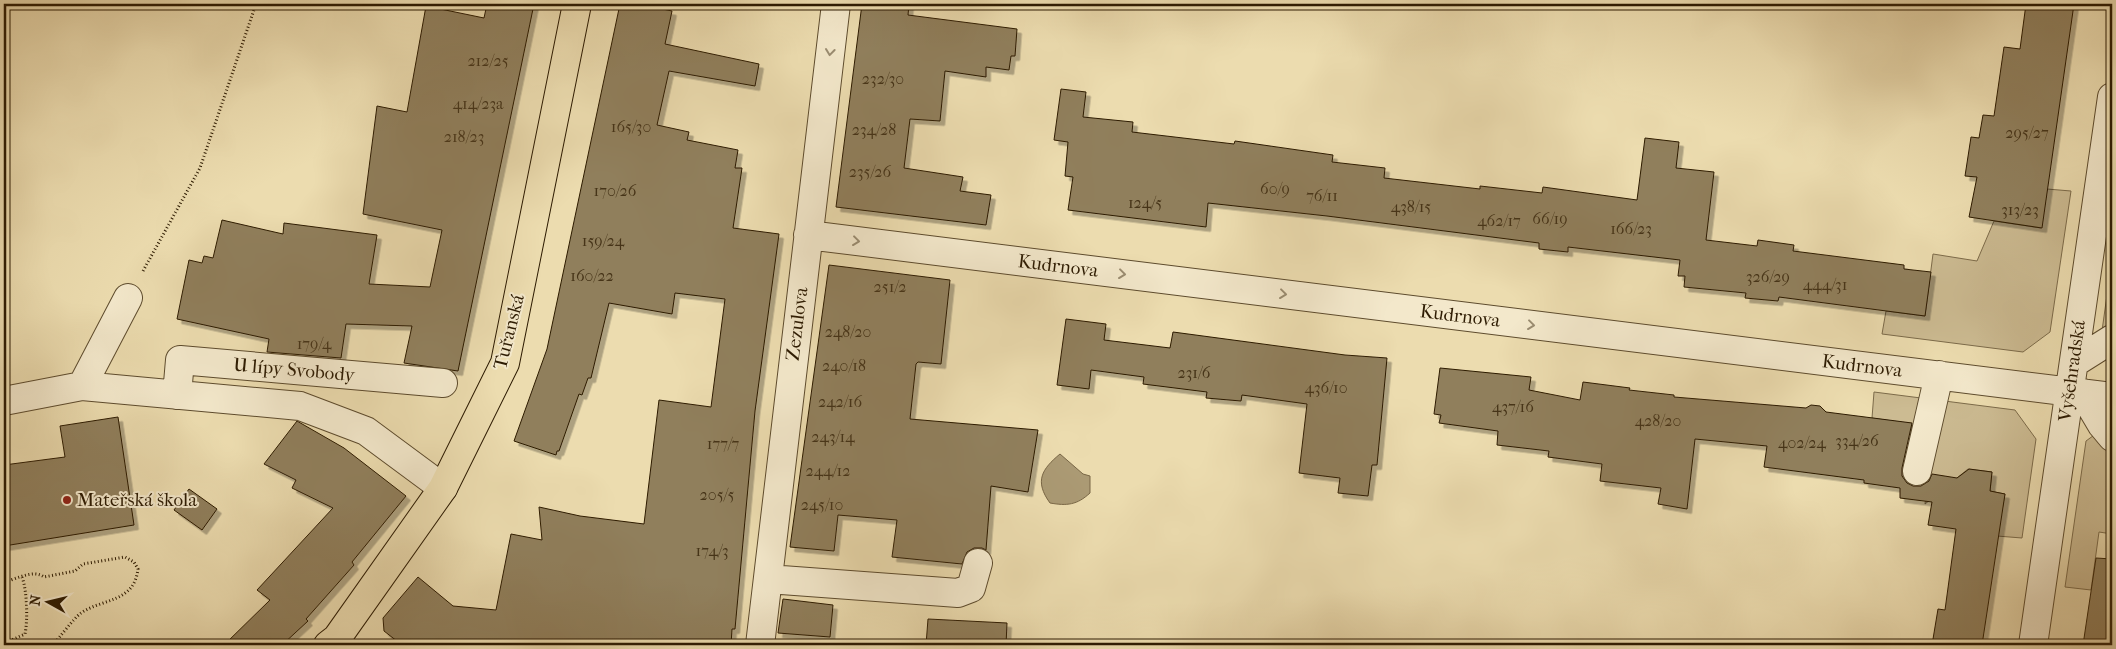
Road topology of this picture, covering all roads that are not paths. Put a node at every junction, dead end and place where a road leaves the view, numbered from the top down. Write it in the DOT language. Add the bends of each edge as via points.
graph roads {
  1 [pos="577,4"];
  2 [pos="836,4"];
  3 [pos="2112,98"];
  4 [pos="808,236"];
  5 [pos="128,298"];
  6 [pos="2112,339"];
  7 [pos="2074,363"];
  8 [pos="1939,376"];
  9 [pos="443,382"];
  10 [pos="82,386"];
  11 [pos="2076,392"];
  12 [pos="177,395"];
  13 [pos="2112,397"];
  14 [pos="4,401"];
  15 [pos="2112,437"];
  16 [pos="1917,471"];
  17 [pos="443,488"];
  18 [pos="978,562"];
  19 [pos="768,579"];
  20 [pos="336,643"];
  21 [pos="760,645"];
  22 [pos="2033,645"];
  1 -- 17 [label="main road, Tuřanská" via="505,363"];
  2 -- 4 [label="street, Zezulova, one-way"];
  3 -- 7 [label="street, Vyšehradská"];
  4 -- 8 [label="street, Kudrnova, one-way"];
  4 -- 19 [label="street, Zezulova"];
  5 -- 10 [label="street"];
  6 -- 7 [label="street"];
  7 -- 11 [label="street, Vyšehradská"];
  8 -- 11 [label="street, Kudrnova"];
  8 -- 16 [label="street"];
  9 -- 12 [label="street, U lípy Svobody" via="180,360"];
  10 -- 12 [label="street, U lípy Svobody"];
  10 -- 14 [label="street, U lípy Svobody"];
  11 -- 13 [label="street, Kudrnova"];
  11 -- 15 [label="street"];
  11 -- 22 [label="street, Vyšehradská"];
  12 -- 17 [label="street, U lípy Svobody" via="300,406 366,432"];
  17 -- 20 [label="main road, Tuřanská"];
  18 -- 19 [label="street" via="971,588 958,593"];
  19 -- 21 [label="street, Zezulova"];
}
